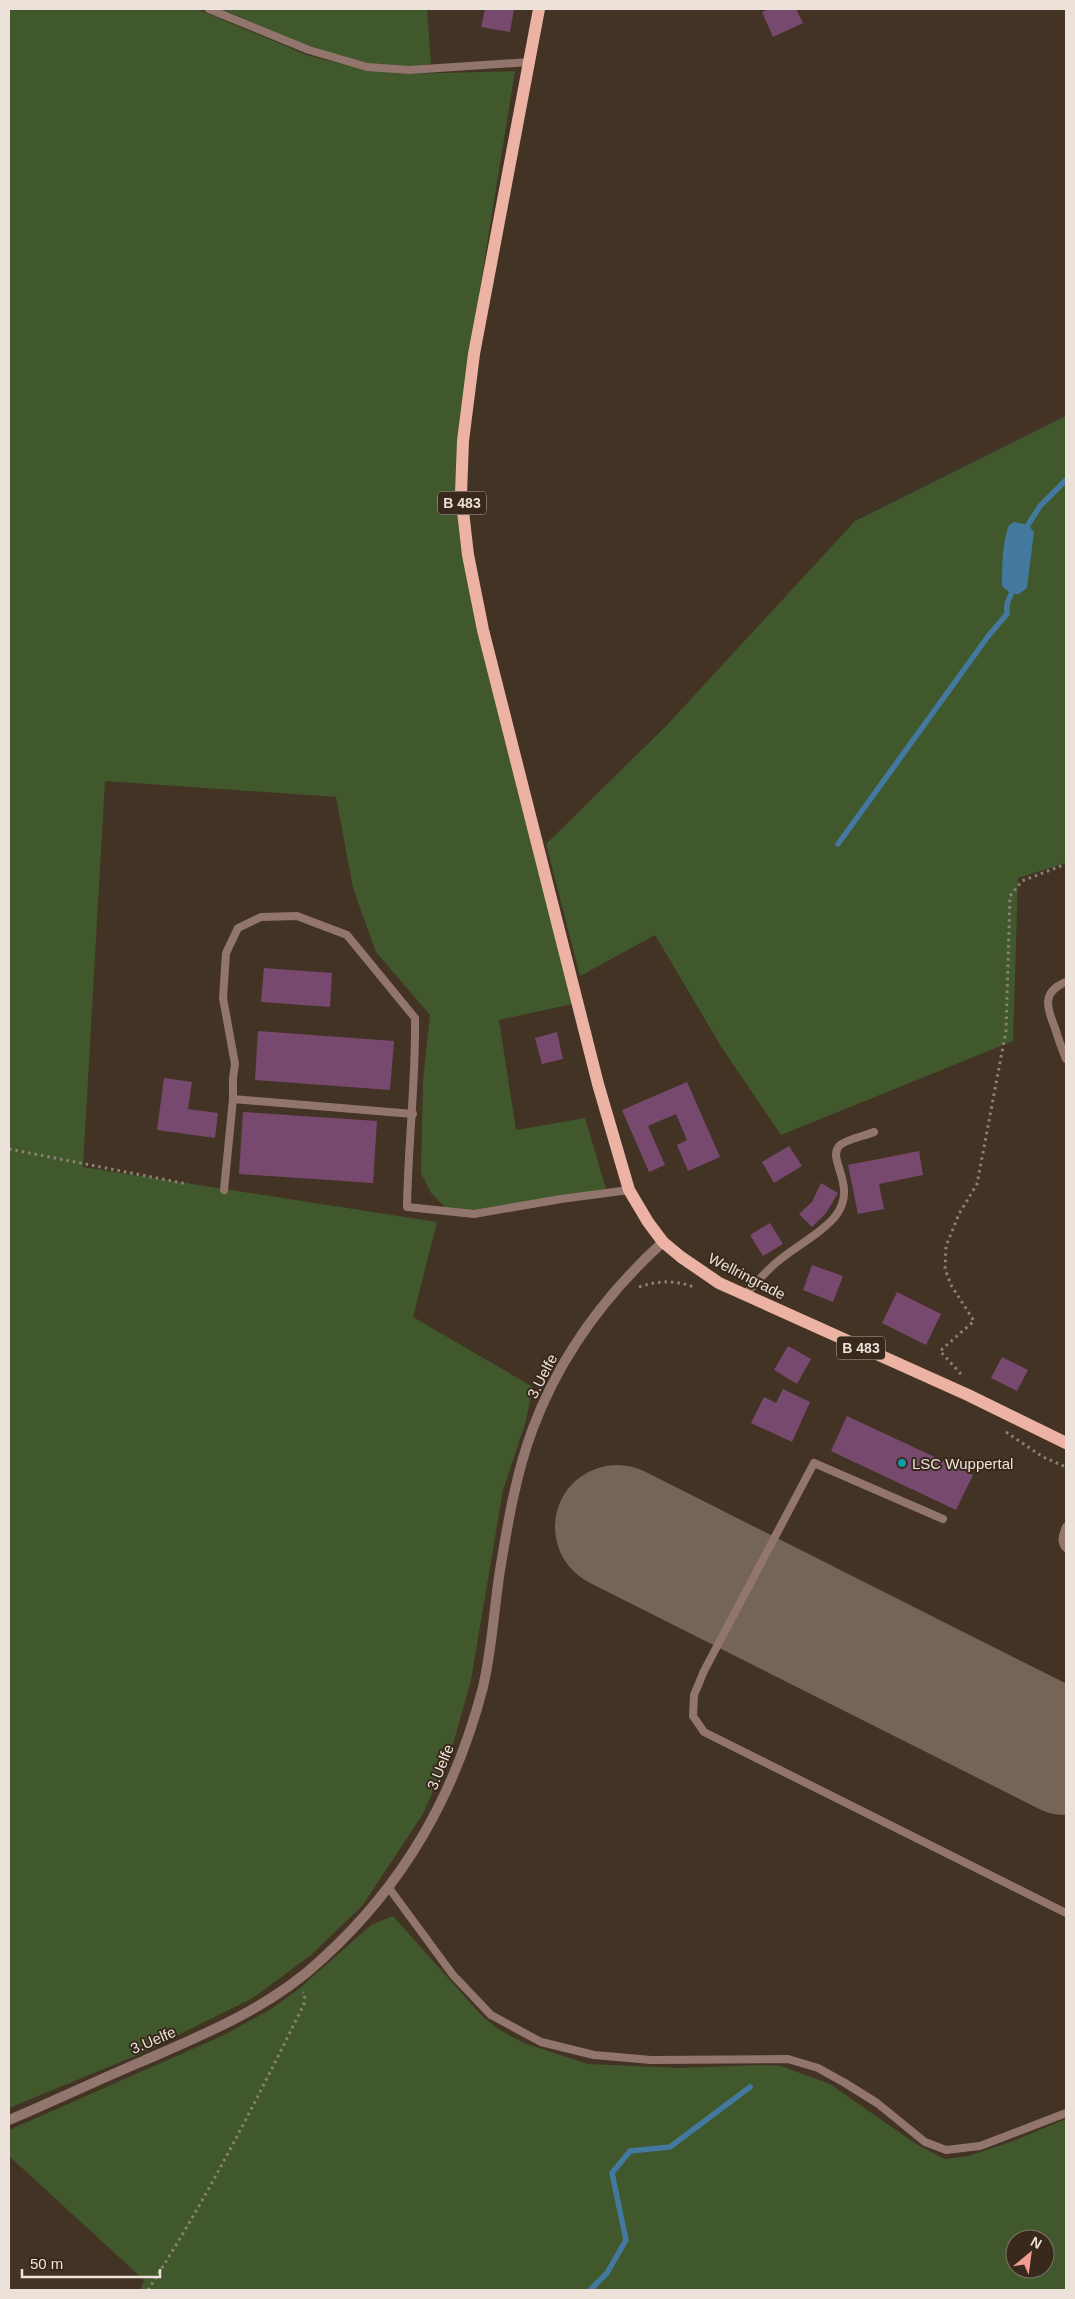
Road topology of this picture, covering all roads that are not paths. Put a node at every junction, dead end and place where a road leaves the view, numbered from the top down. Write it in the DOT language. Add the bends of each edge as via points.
graph roads {
  1 [pos="209,9"];
  2 [pos="539,9"];
  3 [pos="529,62"];
  4 [pos="1066,982"];
  5 [pos="1066,1058"];
  6 [pos="233,1099"];
  7 [pos="413,1114"];
  8 [pos="874,1132"];
  9 [pos="224,1190"];
  10 [pos="629,1190"];
  11 [pos="663,1242"];
  12 [pos="745,1295"];
  13 [pos="1066,1442"];
  14 [pos="943,1519"];
  15 [pos="1066,1527"];
  16 [pos="1066,1548"];
  17 [pos="389,1888"];
  18 [pos="1066,1913"];
  19 [pos="1066,2113"];
  20 [pos="9,2120"];
  1 -- 3 [label="lane" via="309,50 367,67 409,70"];
  2 -- 3 [label="main road, B 483"];
  3 -- 10 [label="main road, Wellringrade / B 483" via="474,354 463,441 461,494 468,555 483,630 598,1084"];
  4 -- 5 [label="lane" via="1050,993 1047,1009"];
  6 -- 7 [label="lane"];
  6 -- 7 [label="lane" via="235,1064 223,998 226,953 238,928 261,917 297,916 347,935 415,1018"];
  6 -- 9 [label="lane"];
  7 -- 10 [label="lane" via="408,1150 407,1207 474,1214"];
  8 -- 12 [label="lane" via="840,1145 836,1151 835,1158 844,1180 845,1199 836,1216 776,1262"];
  10 -- 11 [label="main road, Wellringrade / B 483"];
  11 -- 12 [label="main road, Wellringrade / B 483" via="698,1270"];
  11 -- 17 [label="street, 3.Uelfe" via="639,1264 583,1333 559,1371 533,1427 514,1492 484,1684 461,1758 423,1839"];
  12 -- 13 [label="main road, Wellringrade / B 483"];
  14 -- 18 [label="lane" via="814,1463 704,1671 694,1695 693,1716 704,1732"];
  15 -- 16 [label="lane" via="1062,1536"];
  17 -- 19 [label="lane" via="453,1974 491,2015 542,2042 594,2055 651,2060 788,2059 818,2068 845,2083 877,2103 924,2142 946,2150 980,2146"];
  17 -- 20 [label="street, 3.Uelfe" via="321,1961 216,2030"];
}
